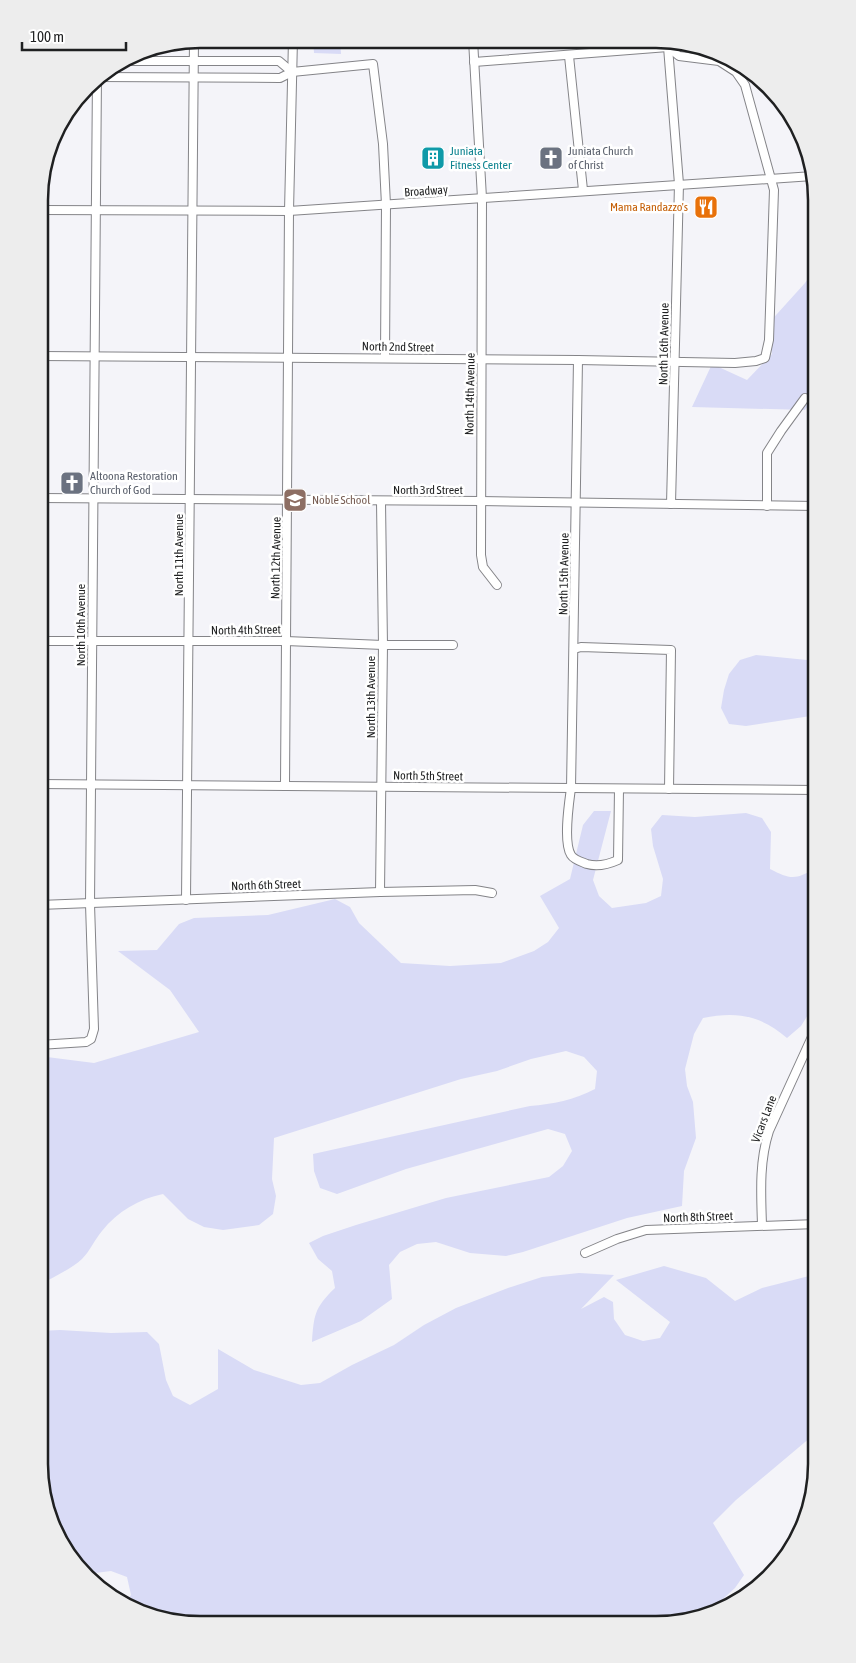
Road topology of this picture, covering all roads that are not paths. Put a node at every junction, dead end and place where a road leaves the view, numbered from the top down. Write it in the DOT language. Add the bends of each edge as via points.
graph roads {
  1 [pos="194,48"];
  2 [pos="293,48"];
  3 [pos="473,48"];
  4 [pos="657,48"];
  5 [pos="668,49"];
  6 [pos="670,49"];
  7 [pos="569,56"];
  8 [pos="136,61"];
  9 [pos="718,61"];
  10 [pos="720,61"];
  11 [pos="193,62"];
  12 [pos="474,62"];
  13 [pos="292,72"];
  14 [pos="110,77"];
  15 [pos="193,77"];
  16 [pos="97,88"];
  17 [pos="807,176"];
  18 [pos="771,178"];
  19 [pos="679,184"];
  20 [pos="583,190"];
  21 [pos="482,198"];
  22 [pos="386,205"];
  23 [pos="48,210"];
  24 [pos="97,210"];
  25 [pos="192,211"];
  26 [pos="289,211"];
  27 [pos="48,356"];
  28 [pos="95,356"];
  29 [pos="192,356"];
  30 [pos="289,358"];
  31 [pos="385,358"];
  32 [pos="482,360"];
  33 [pos="578,360"];
  34 [pos="675,361"];
  35 [pos="805,398"];
  36 [pos="48,498"];
  37 [pos="92,499"];
  38 [pos="190,500"];
  39 [pos="288,501"];
  40 [pos="480,501"];
  41 [pos="381,502"];
  42 [pos="576,502"];
  43 [pos="671,504"];
  44 [pos="767,506"];
  45 [pos="808,506"];
  46 [pos="497,585"];
  47 [pos="48,640"];
  48 [pos="286,640"];
  49 [pos="92,642"];
  50 [pos="190,642"];
  51 [pos="383,645"];
  52 [pos="453,645"];
  53 [pos="574,648"];
  54 [pos="48,784"];
  55 [pos="91,784"];
  56 [pos="188,785"];
  57 [pos="285,785"];
  58 [pos="382,787"];
  59 [pos="571,788"];
  60 [pos="619,789"];
  61 [pos="669,789"];
  62 [pos="808,790"];
  63 [pos="380,892"];
  64 [pos="492,893"];
  65 [pos="186,900"];
  66 [pos="90,904"];
  67 [pos="48,905"];
  68 [pos="48,1045"];
  69 [pos="808,1048"];
  70 [pos="808,1224"];
  71 [pos="762,1225"];
  72 [pos="585,1253"];
  1 -- 11 [label="street, North 11th Avenue"];
  2 -- 13 [label="street, North 12th Avenue"];
  3 -- 12 [label="street, North 14th Avenue"];
  4 -- 7 [label="street"];
  5 -- 19 [label="street, North 16th Avenue"];
  6 -- 9 [label="street" via="679,56"];
  7 -- 12 [label="street"];
  7 -- 20 [label="street"];
  8 -- 11 [label="street"];
  10 -- 18 [label="street" via="736,72 744,85"];
  11 -- 13 [label="street" via="279,61"];
  11 -- 15 [label="street, North 11th Avenue"];
  12 -- 21 [label="street, North 14th Avenue"];
  13 -- 15 [label="street" via="280,78"];
  13 -- 22 [label="street" via="373,64"];
  13 -- 26 [label="street, North 12th Avenue"];
  14 -- 15 [label="street"];
  15 -- 25 [label="street, North 11th Avenue"];
  16 -- 24 [label="street, North 10th Avenue"];
  17 -- 18 [label="street, Broadway"];
  18 -- 19 [label="street, Broadway"];
  18 -- 34 [label="street, North 2nd Street" via="774,190 770,340 765,358 735,363"];
  19 -- 20 [label="street, Broadway"];
  19 -- 34 [label="street, North 16th Avenue"];
  20 -- 21 [label="street, Broadway"];
  21 -- 22 [label="street, Broadway"];
  21 -- 32 [label="street, North 14th Avenue"];
  22 -- 26 [label="street, Broadway"];
  22 -- 31 [label="street"];
  23 -- 24 [label="street, Broadway"];
  24 -- 25 [label="street, Broadway"];
  24 -- 28 [label="street, North 10th Avenue"];
  25 -- 26 [label="street, Broadway"];
  25 -- 29 [label="street, North 11th Avenue"];
  26 -- 30 [label="street, North 12th Avenue"];
  27 -- 28 [label="street, North 2nd Street"];
  28 -- 29 [label="street, North 2nd Street"];
  28 -- 37 [label="street, North 10th Avenue"];
  29 -- 30 [label="street, North 2nd Street"];
  29 -- 38 [label="street, North 11th Avenue"];
  30 -- 31 [label="street, North 2nd Street"];
  30 -- 39 [label="street, North 12th Avenue"];
  31 -- 32 [label="street, North 2nd Street"];
  32 -- 33 [label="street, North 2nd Street"];
  32 -- 40 [label="street, North 14th Avenue"];
  33 -- 34 [label="street, North 2nd Street"];
  33 -- 42 [label="street, North 15th Avenue"];
  34 -- 43 [label="street, North 16th Avenue"];
  35 -- 44 [label="street" via="767,453"];
  36 -- 37 [label="street, North 3rd Street"];
  37 -- 38 [label="street, North 3rd Street"];
  37 -- 49 [label="street, North 10th Avenue"];
  38 -- 39 [label="street, North 3rd Street"];
  38 -- 50 [label="street, North 11th Avenue"];
  39 -- 41 [label="street, North 3rd Street"];
  39 -- 48 [label="street, North 12th Avenue"];
  40 -- 41 [label="street, North 3rd Street"];
  40 -- 42 [label="street, North 3rd Street"];
  40 -- 46 [label="street, North 14th Avenue" via="480,555"];
  41 -- 51 [label="street, North 13th Avenue"];
  42 -- 43 [label="street, North 3rd Street"];
  42 -- 53 [label="street, North 15th Avenue"];
  43 -- 44 [label="street, North 3rd Street"];
  44 -- 45 [label="street, North 3rd Street"];
  47 -- 49 [label="street, North 4th Street"];
  48 -- 50 [label="street, North 4th Street"];
  48 -- 51 [label="street, North 4th Street"];
  48 -- 57 [label="street, North 12th Avenue"];
  49 -- 50 [label="street, North 4th Street"];
  49 -- 55 [label="street, North 10th Avenue"];
  50 -- 56 [label="street, North 11th Avenue"];
  51 -- 52 [label="street, North 4th Street"];
  51 -- 58 [label="street, North 13th Avenue"];
  53 -- 59 [label="street, North 15th Avenue"];
  53 -- 61 [label="street" via="671,650"];
  54 -- 55 [label="street, North 5th Street"];
  55 -- 56 [label="street, North 5th Street"];
  55 -- 66 [label="street, North 10th Avenue"];
  56 -- 57 [label="street, North 5th Street"];
  56 -- 65 [label="street, North 11th Avenue"];
  57 -- 58 [label="street, North 5th Street"];
  58 -- 59 [label="street, North 5th Street"];
  58 -- 63 [label="street, North 13th Avenue"];
  59 -- 60 [label="street, North 5th Street"];
  59 -- 60 [label="street, North 15th Avenue" via="568,847 571,856 591,865 618,860"];
  60 -- 61 [label="street, North 5th Street"];
  61 -- 62 [label="street, North 5th Street"];
  63 -- 64 [label="street, North 6th Street" via="475,890"];
  63 -- 65 [label="street, North 6th Street"];
  65 -- 66 [label="street, North 6th Street"];
  66 -- 67 [label="street, North 6th Street"];
  66 -- 68 [label="street, North 10th Avenue" via="94,1028 91,1039 80,1043"];
  69 -- 71 [label="street, Vicars Lane" via="764,1146 761,1162"];
  70 -- 71 [label="street, North 8th Street"];
  71 -- 72 [label="street, North 8th Street" via="646,1230"];
}
